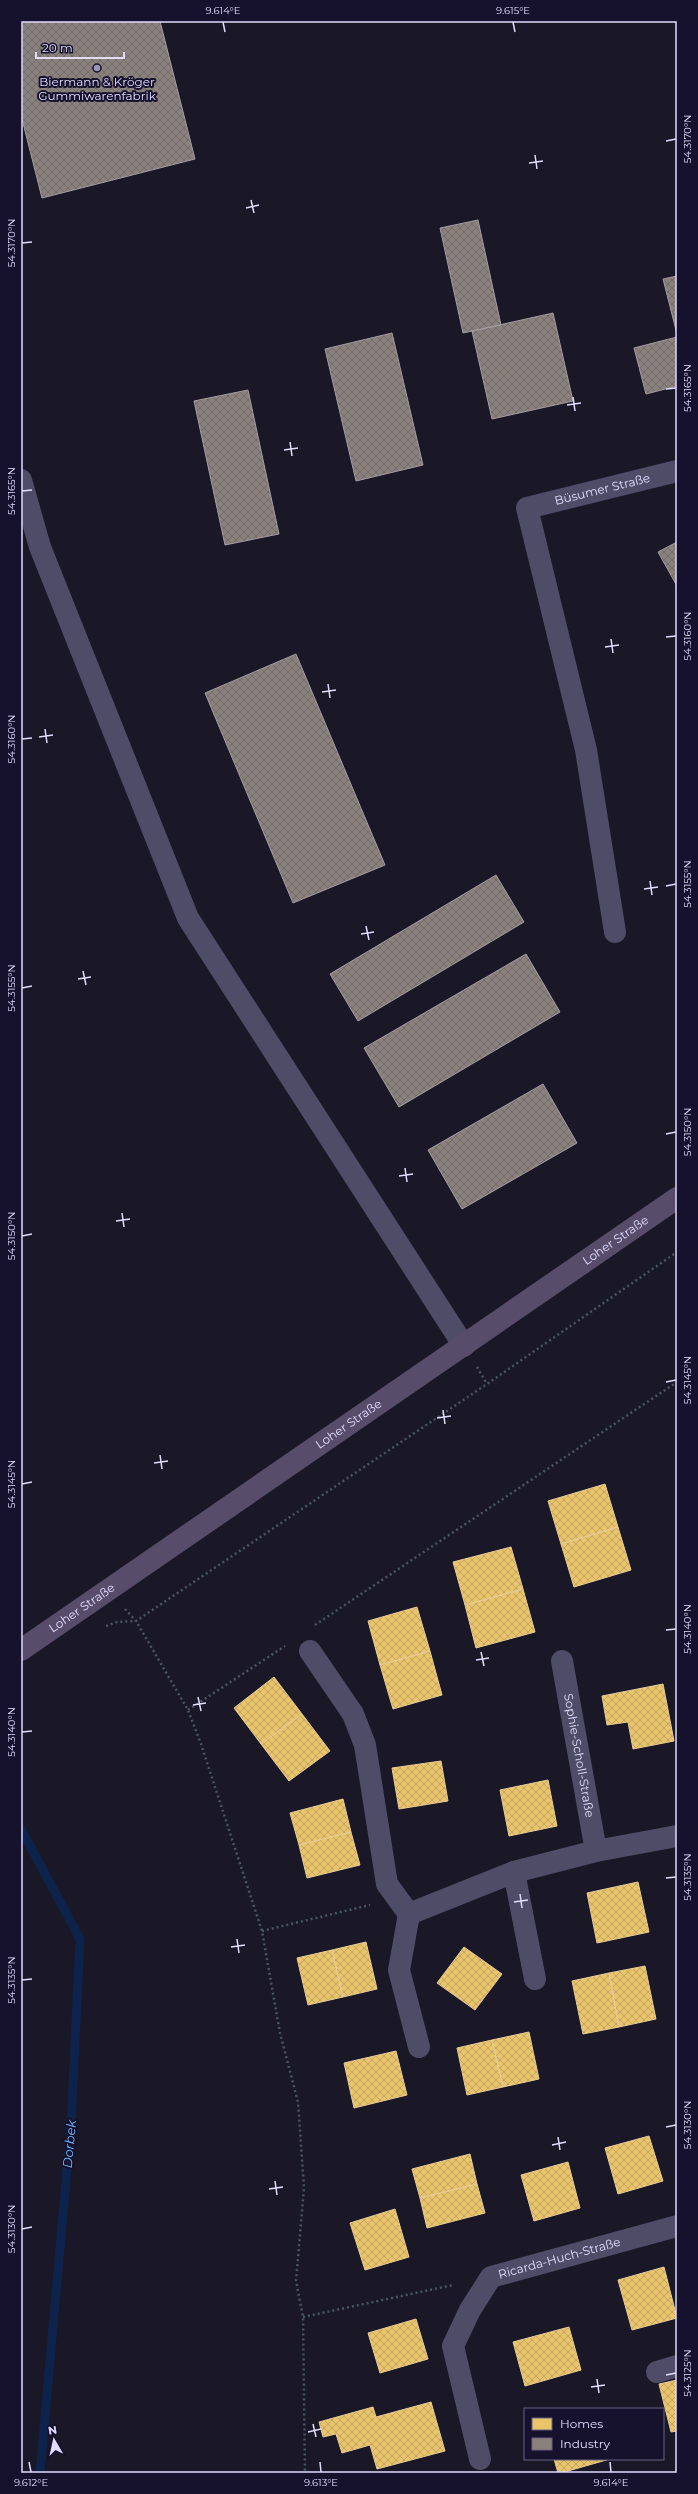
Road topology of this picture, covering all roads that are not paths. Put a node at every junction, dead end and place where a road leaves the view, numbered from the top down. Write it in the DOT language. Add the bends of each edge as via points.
graph roads {
  1 [pos="677,471"];
  2 [pos="21,480"];
  3 [pos="615,932"];
  4 [pos="677,1198"];
  5 [pos="464,1346"];
  6 [pos="21,1650"];
  7 [pos="310,1651"];
  8 [pos="562,1661"];
  9 [pos="677,1836"];
  10 [pos="596,1851"];
  11 [pos="514,1872"];
  12 [pos="409,1914"];
  13 [pos="535,1979"];
  14 [pos="420,2047"];
  15 [pos="677,2226"];
  16 [pos="480,2459"];
  1 -- 3 [label="street, Büsumer Straße" via="527,508 586,750"];
  2 -- 5 [label="street" via="40,547 188,918"];
  4 -- 5 [label="main road, Loher Straße"];
  5 -- 6 [label="main road, Loher Straße"];
  7 -- 12 [label="street" via="353,1714 365,1745 387,1884"];
  8 -- 10 [label="street, Sophie-Scholl-Straße"];
  9 -- 10 [label="street"];
  10 -- 11 [label="street"];
  11 -- 12 [label="street"];
  11 -- 13 [label="street"];
  12 -- 14 [label="street" via="400,1970"];
  15 -- 16 [label="street, Ricarda-Huch-Straße" via="491,2277 470,2310 453,2346"];
}
